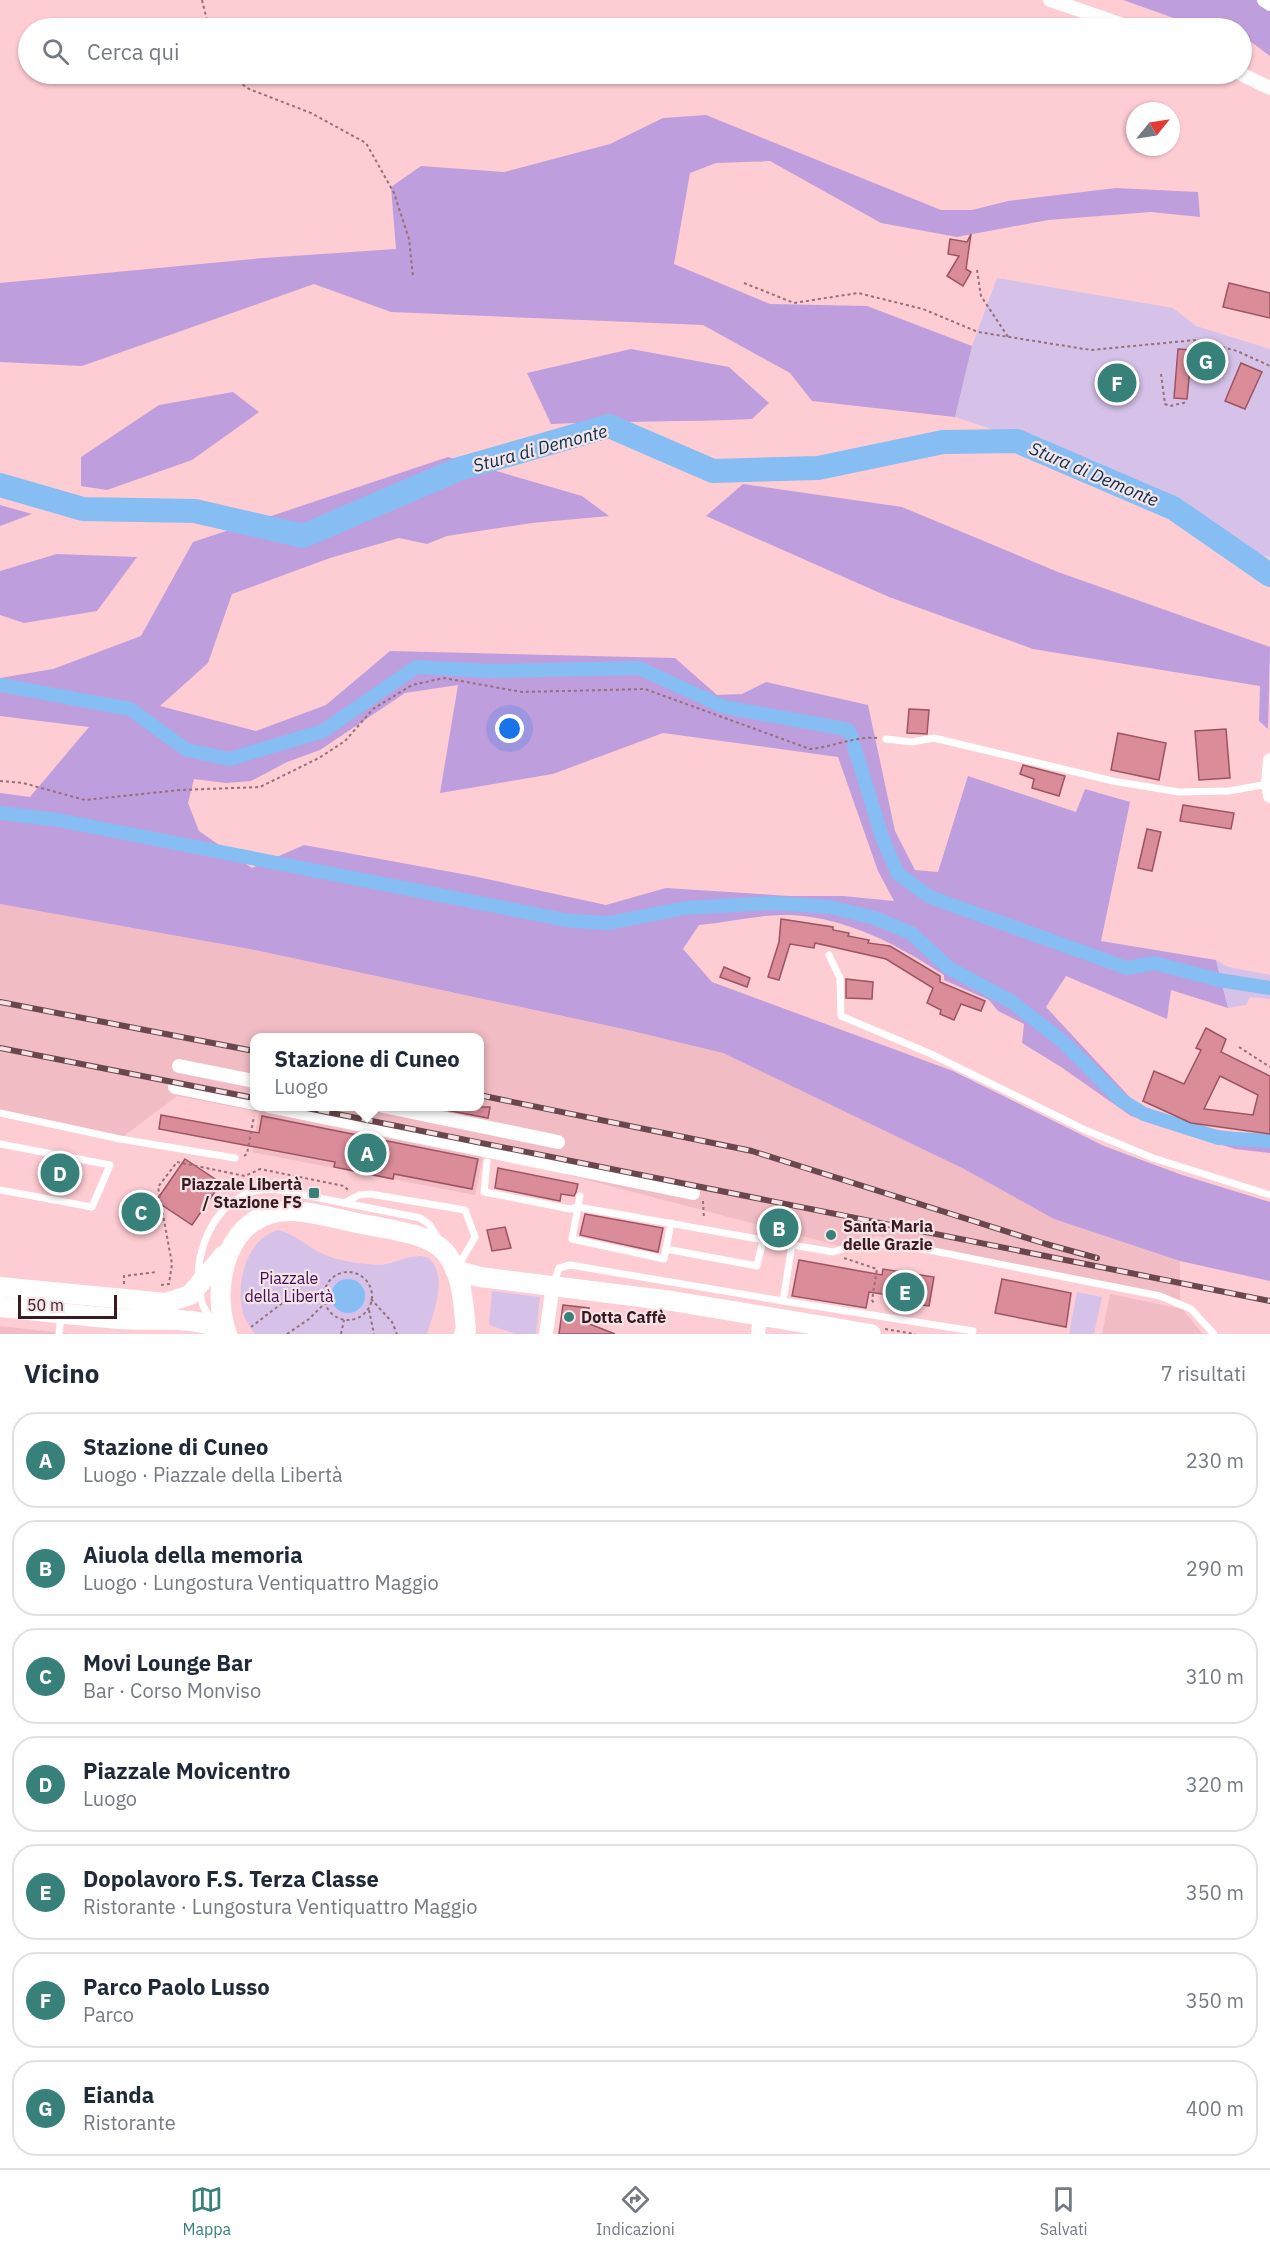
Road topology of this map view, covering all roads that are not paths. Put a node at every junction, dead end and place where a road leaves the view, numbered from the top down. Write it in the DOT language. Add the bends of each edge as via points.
graph roads {
  1 [pos="1050,0"];
  2 [pos="1264,0"];
  3 [pos="1270,4"];
  4 [pos="1103,18"];
  5 [pos="1252,80"];
  6 [pos="1270,88"];
  7 [pos="886,739"];
  8 [pos="1270,760"];
  9 [pos="1269,790"];
  10 [pos="829,956"];
  11 [pos="179,1066"];
  12 [pos="250,1080"];
  13 [pos="175,1087"];
  14 [pos="250,1103"];
  15 [pos="289,1111"];
  16 [pos="403,1111"];
  17 [pos="0,1113"];
  18 [pos="558,1142"];
  19 [pos="0,1144"];
  20 [pos="235,1158"];
  21 [pos="487,1162"];
  22 [pos="0,1190"];
  23 [pos="693,1193"];
  24 [pos="1270,1195"];
  25 [pos="580,1196"];
  26 [pos="344,1203"];
  27 [pos="578,1207"];
  28 [pos="671,1222"];
  29 [pos="764,1240"];
  30 [pos="233,1243"];
  31 [pos="792,1245"];
  32 [pos="666,1250"];
  33 [pos="444,1251"];
  34 [pos="455,1270"];
  35 [pos="553,1285"];
  36 [pos="0,1287"];
  37 [pos="198,1287"];
  38 [pos="783,1301"];
  39 [pos="0,1307"];
  40 [pos="62,1314"];
  41 [pos="760,1314"];
  42 [pos="148,1328"];
  43 [pos="223,1331"];
  44 [pos="973,1331"];
  45 [pos="470,1333"];
  46 [pos="59,1334"];
  47 [pos="546,1334"];
  48 [pos="758,1334"];
  49 [pos="872,1334"];
  50 [pos="1214,1334"];
  1 -- 4 [label="street"];
  2 -- 3 [label="street"];
  5 -- 6 [label="street"];
  7 -- 9 [label="lane" via="912,742 934,738 1113,781 1179,792"];
  8 -- 9 [label="street"];
  10 -- 24 [label="lane" via="840,978 841,1016 931,1054 1083,1129 1153,1158"];
  11 -- 12 [label="street"];
  13 -- 14 [label="street"];
  15 -- 23 [label="street"];
  16 -- 18 [label="street"];
  17 -- 20 [label="lane"];
  19 -- 22 [label="lane" via="110,1165 92,1207"];
  21 -- 27 [label="lane" via="484,1192 570,1209"];
  25 -- 27 [label="lane"];
  26 -- 33 [label="lane" via="420,1218 436,1234"];
  26 -- 34 [label="lane" via="370,1194 465,1210 475,1237"];
  26 -- 37 [label="lane" via="266,1188 239,1196 218,1216 202,1245"];
  27 -- 28 [label="lane"];
  27 -- 32 [label="lane" via="572,1239 664,1259"];
  28 -- 29 [label="lane"];
  28 -- 32 [label="lane"];
  29 -- 31 [label="lane"];
  29 -- 32 [label="lane" via="757,1266"];
  30 -- 33 [label="main road" via="256,1220 291,1211 395,1230 430,1241"];
  30 -- 37 [label="main road"];
  30 -- 43 [label="main road" via="219,1294"];
  31 -- 38 [label="lane"];
  31 -- 50 [label="lane" via="832,1252 873,1243 929,1250 1161,1296 1191,1309"];
  33 -- 34 [label="main road"];
  34 -- 35 [label="main road" via="480,1277"];
  34 -- 45 [label="main road"];
  35 -- 38 [label="lane" via="559,1268 570,1265"];
  35 -- 41 [label="main road"];
  35 -- 47 [label="street"];
  36 -- 37 [label="main road" via="166,1303"];
  37 -- 43 [label="lane" via="203,1306"];
  38 -- 44 [label="lane"];
  39 -- 40 [label="main road"];
  40 -- 42 [label="main road"];
  40 -- 46 [label="lane"];
  41 -- 48 [label="street"];
  41 -- 49 [label="main road"];
  42 -- 43 [label="main road" via="195,1322"];
}
